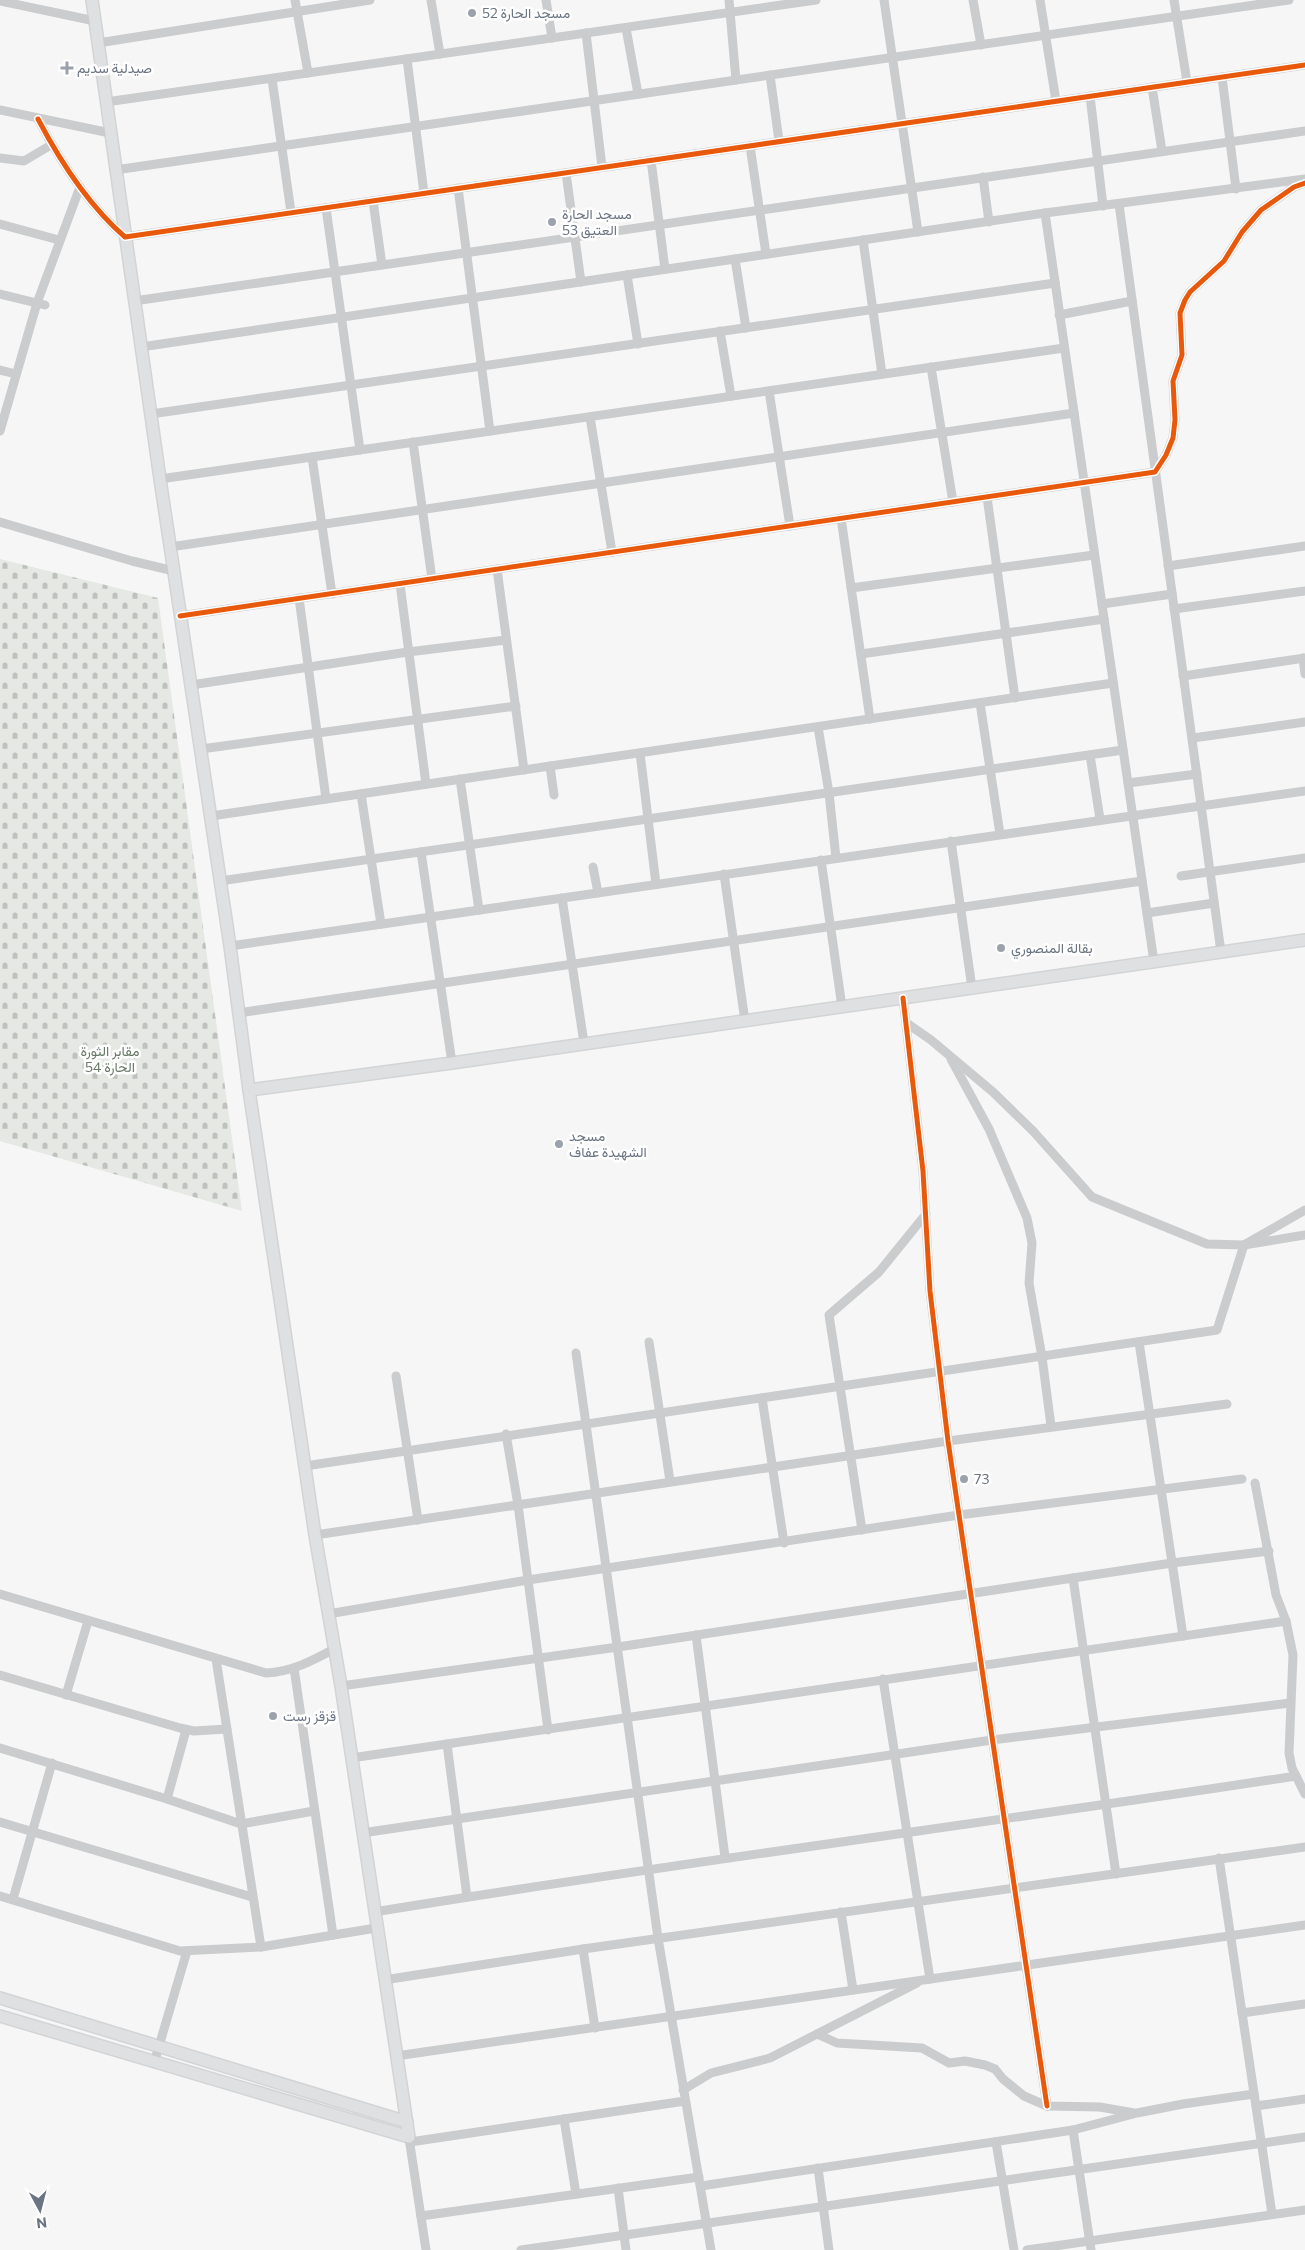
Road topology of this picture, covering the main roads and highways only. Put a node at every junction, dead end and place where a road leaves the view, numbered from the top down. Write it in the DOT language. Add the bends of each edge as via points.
graph roads {
  1 [pos="92,0"];
  2 [pos="1305,940"];
  3 [pos="249,1090"];
  4 [pos="0,1998"];
  5 [pos="0,2016"];
  6 [pos="407,2122"];
  1 -- 3 [label="main road"];
  2 -- 3 [label="main road"];
  3 -- 6 [label="main road"];
  4 -- 6 [label="main road"];
  5 -- 6 [label="main road" via="409,2140"];
}
